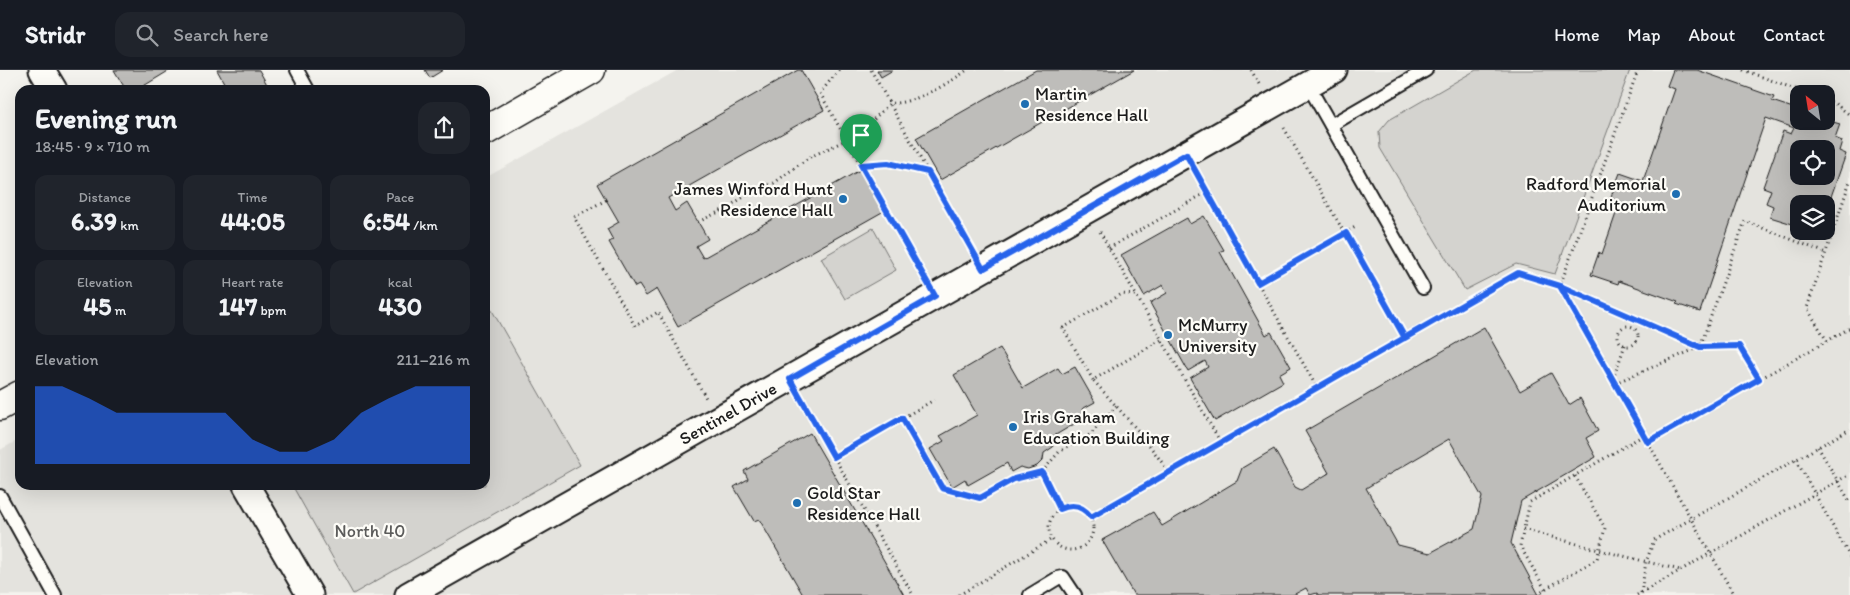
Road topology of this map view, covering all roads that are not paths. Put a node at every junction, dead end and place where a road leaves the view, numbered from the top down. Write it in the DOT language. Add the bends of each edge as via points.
graph roads {
  1 [pos="42,70"];
  2 [pos="297,70"];
  3 [pos="1334,70"];
  4 [pos="1426,70"];
  5 [pos="574,74"];
  6 [pos="51,85"];
  7 [pos="305,85"];
  8 [pos="1308,85"];
  9 [pos="1331,124"];
  10 [pos="490,128"];
  11 [pos="1423,288"];
  12 [pos="15,398"];
  13 [pos="0,406"];
  14 [pos="249,490"];
  15 [pos="0,496"];
  16 [pos="55,595"];
  17 [pos="310,595"];
  18 [pos="408,595"];
  19 [pos="1030,595"];
  20 [pos="1075,595"];
  1 -- 6 [label="street"];
  2 -- 7 [label="lane"];
  3 -- 8 [label="street, Sentinel Drive"];
  4 -- 9 [label="lane"];
  5 -- 10 [label="main road"];
  8 -- 9 [label="lane"];
  8 -- 18 [label="street, Sentinel Drive"];
  9 -- 11 [label="lane"];
  12 -- 13 [label="main road"];
  14 -- 17 [label="street"];
  15 -- 16 [label="lane"];
  19 -- 20 [label="lane" via="1063,577"];
}
